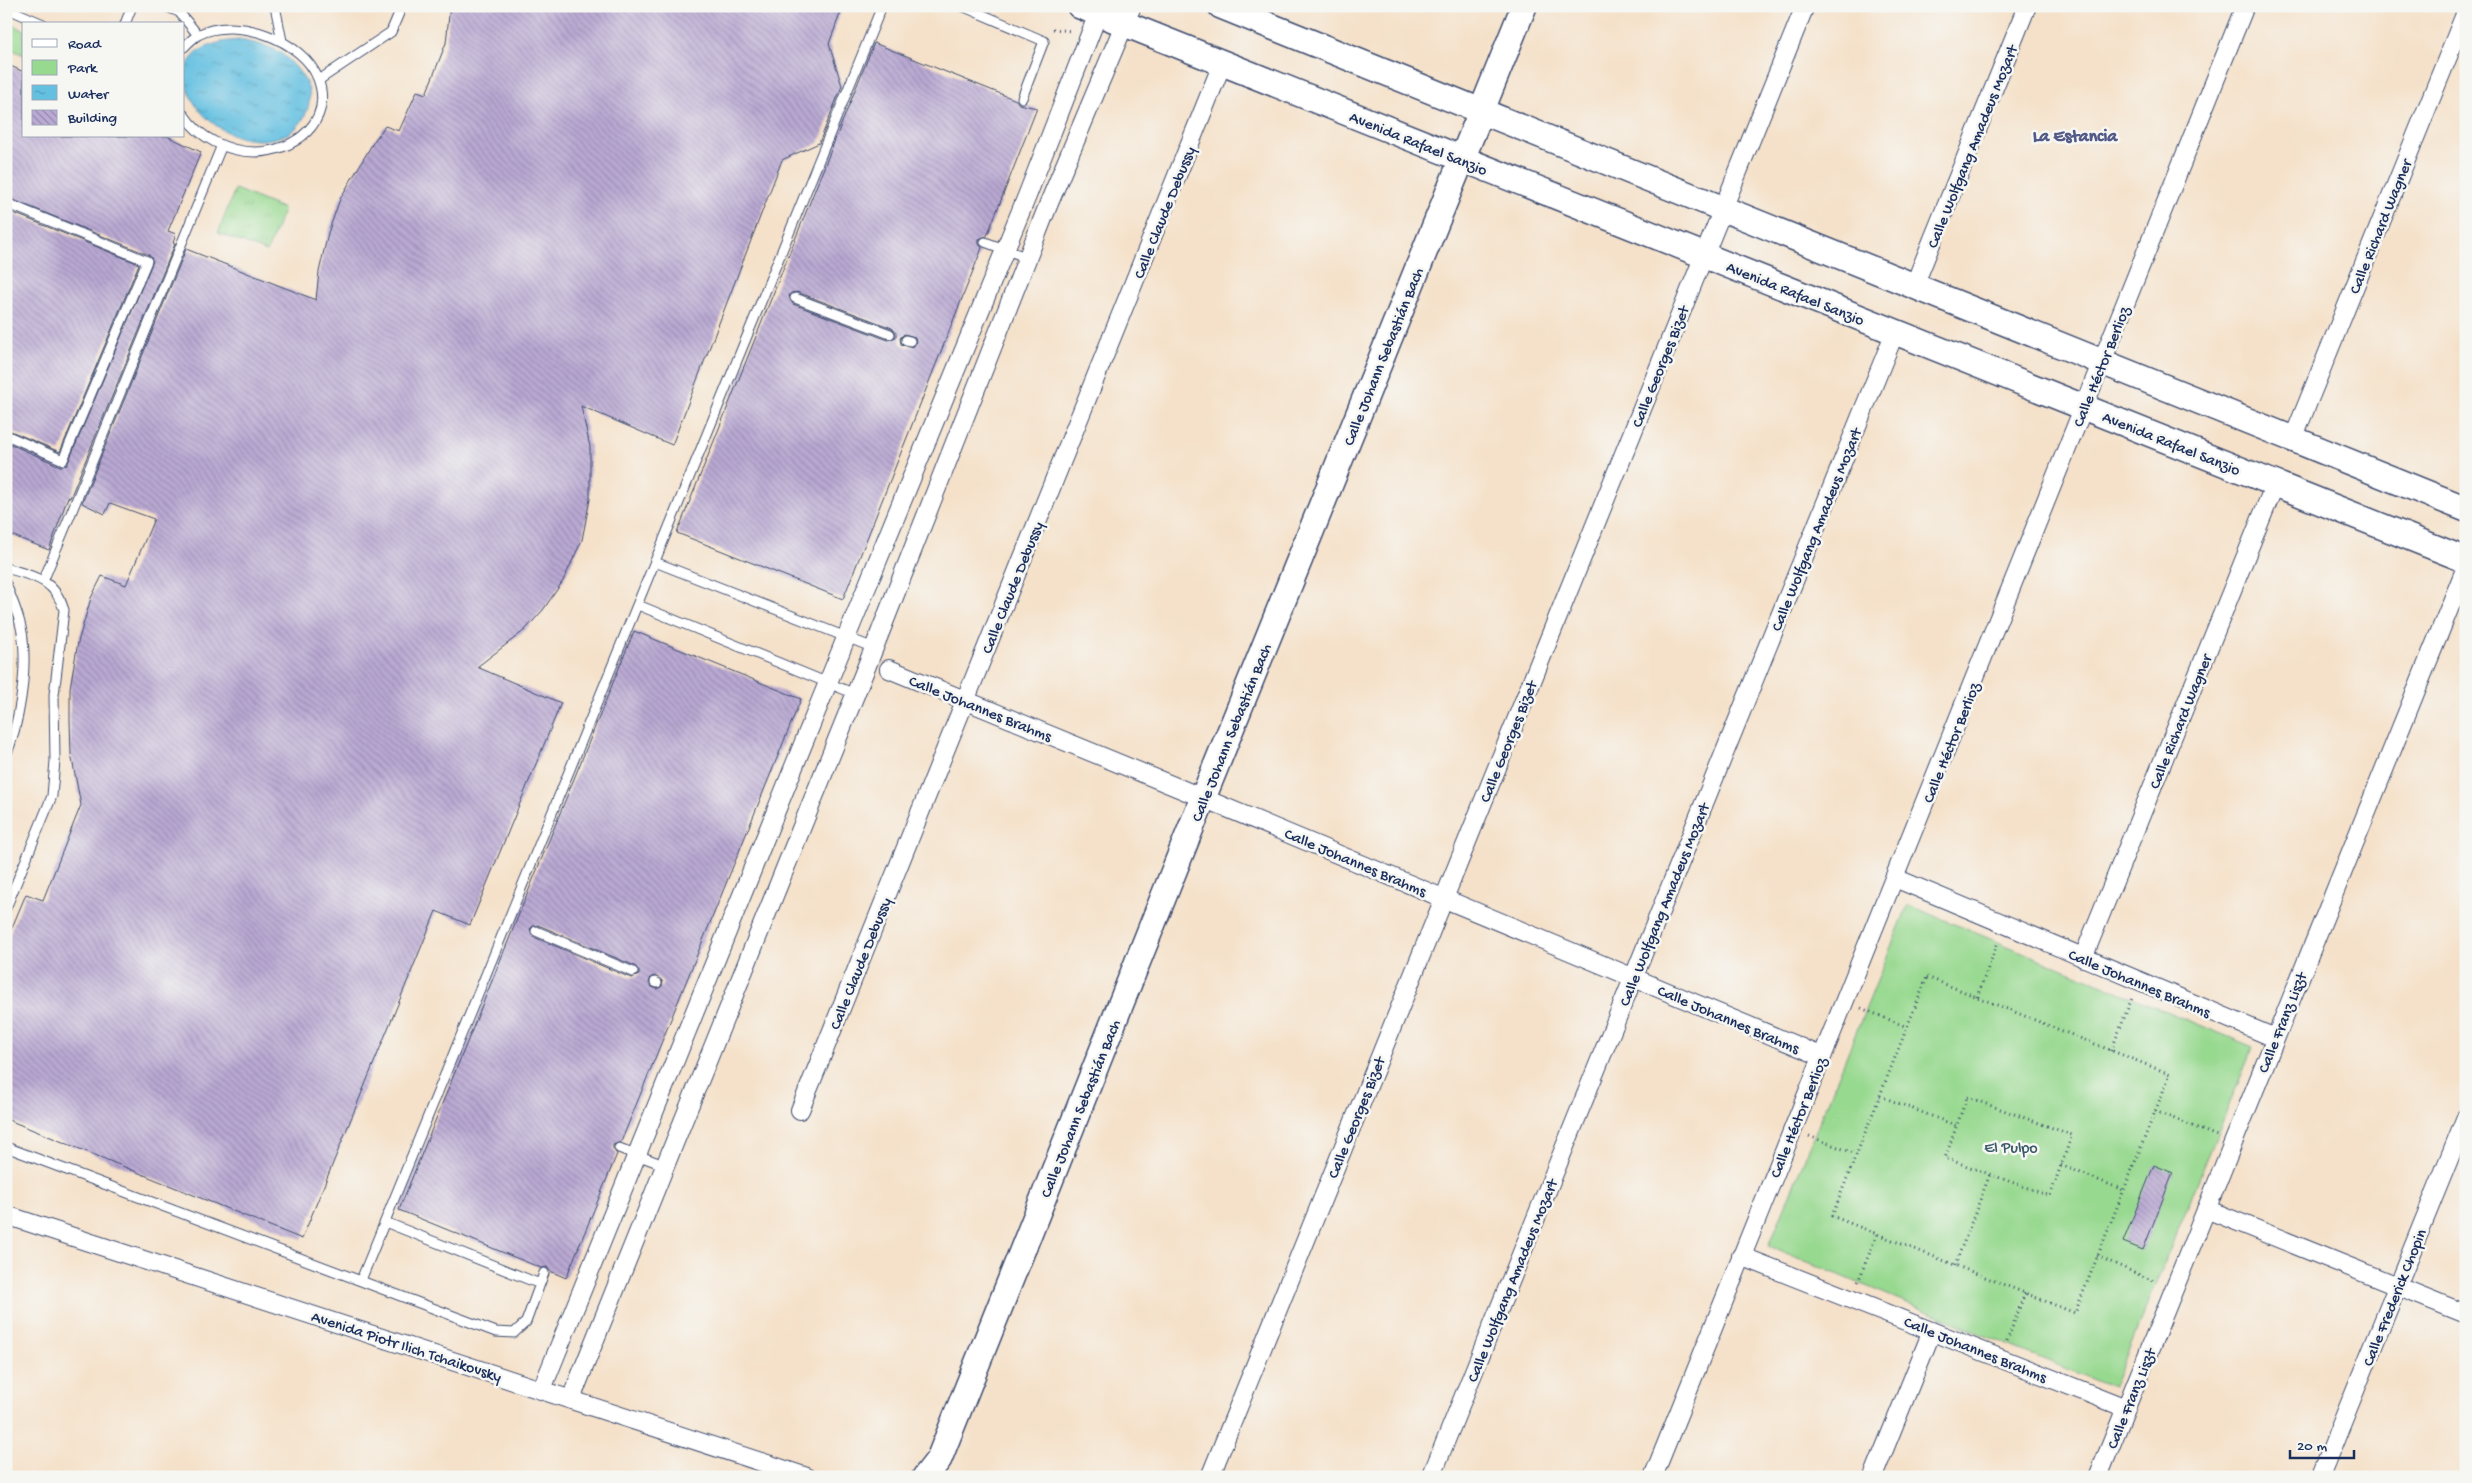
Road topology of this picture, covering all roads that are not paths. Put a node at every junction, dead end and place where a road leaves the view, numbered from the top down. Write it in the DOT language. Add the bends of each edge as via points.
graph roads {
  1 [pos="132,6"];
  2 [pos="165,6"];
  3 [pos="275,6"];
  4 [pos="402,6"];
  5 [pos="882,6"];
  6 [pos="962,6"];
  7 [pos="1221,6"];
  8 [pos="1524,6"];
  9 [pos="1805,6"];
  10 [pos="2027,6"];
  11 [pos="2245,6"];
  12 [pos="6,8"];
  13 [pos="2466,12"];
  14 [pos="1092,15"];
  15 [pos="1129,15"];
  16 [pos="38,22"];
  17 [pos="126,22"];
  18 [pos="198,35"];
  19 [pos="282,41"];
  20 [pos="185,46"];
  21 [pos="1222,64"];
  22 [pos="318,80"];
  23 [pos="1022,98"];
  24 [pos="1481,111"];
  25 [pos="185,116"];
  26 [pos="1048,143"];
  27 [pos="222,145"];
  28 [pos="1070,154"];
  29 [pos="1462,159"];
  30 [pos="6,203"];
  31 [pos="1723,209"];
  32 [pos="985,242"];
  33 [pos="1006,250"];
  34 [pos="1704,256"];
  35 [pos="1028,258"];
  36 [pos="1914,286"];
  37 [pos="795,298"];
  38 [pos="1895,332"];
  39 [pos="890,334"];
  40 [pos="2102,362"];
  41 [pos="2084,407"];
  42 [pos="6,435"];
  43 [pos="2293,439"];
  44 [pos="2275,484"];
  45 [pos="2466,509"];
  46 [pos="2466,560"];
  47 [pos="655,562"];
  48 [pos="2466,567"];
  49 [pos="6,568"];
  50 [pos="44,579"];
  51 [pos="6,584"];
  52 [pos="638,604"];
  53 [pos="846,638"];
  54 [pos="874,648"];
  55 [pos="889,669"];
  56 [pos="828,683"];
  57 [pos="855,694"];
  58 [pos="965,700"];
  59 [pos="10,739"];
  60 [pos="6,756"];
  61 [pos="1203,798"];
  62 [pos="1895,878"];
  63 [pos="1444,898"];
  64 [pos="6,908"];
  65 [pos="536,931"];
  66 [pos="2083,958"];
  67 [pos="633,972"];
  68 [pos="1633,978"];
  69 [pos="2275,1038"];
  70 [pos="1821,1056"];
  71 [pos="800,1110"];
  72 [pos="2466,1117"];
  73 [pos="6,1147"];
  74 [pos="619,1148"];
  75 [pos="638,1155"];
  76 [pos="666,1166"];
  77 [pos="2206,1209"];
  78 [pos="6,1215"];
  79 [pos="385,1222"];
  80 [pos="1741,1256"];
  81 [pos="544,1273"];
  82 [pos="361,1280"];
  83 [pos="540,1284"];
  84 [pos="2397,1286"];
  85 [pos="2466,1314"];
  86 [pos="1932,1331"];
  87 [pos="542,1389"];
  88 [pos="571,1399"];
  89 [pos="2126,1408"];
  90 [pos="934,1471"];
  91 [pos="807,1477"];
  92 [pos="1210,1477"];
  93 [pos="1431,1477"];
  94 [pos="1653,1477"];
  95 [pos="1873,1477"];
  96 [pos="2098,1477"];
  97 [pos="2320,1477"];
  1 -- 17 [label="lane"];
  2 -- 18 [label="lane" via="179,12"];
  3 -- 19 [label="lane"];
  4 -- 22 [label="lane" via="391,32"];
  5 -- 47 [label="lane"];
  6 -- 23 [label="lane" via="1044,41"];
  7 -- 24 [label="main road"];
  8 -- 24 [label="main road, Calle Johann Sebastián Bach"];
  9 -- 31 [label="street, Calle Georges Bizet"];
  10 -- 36 [label="street, Calle Wolfgang Amadeus Mozart"];
  11 -- 40 [label="street, Calle Héctor Berlioz"];
  12 -- 16 [label="lane"];
  13 -- 43 [label="street, Calle Richard Wagner"];
  14 -- 15 [label="main road, Avenida Rafael Sanzio"];
  14 -- 26 [label="street"];
  15 -- 21 [label="main road, Avenida Rafael Sanzio"];
  15 -- 28 [label="street"];
  18 -- 19 [label="lane" via="215,29 236,28 262,32"];
  18 -- 20 [label="lane"];
  19 -- 22 [label="lane" via="307,61"];
  21 -- 29 [label="main road, Avenida Rafael Sanzio"];
  21 -- 58 [label="street, Calle Claude Debussy"];
  22 -- 27 [label="lane" via="321,102 317,119 307,134 292,145 255,152"];
  24 -- 29 [label="main road, Calle Johann Sebastián Bach"];
  24 -- 31 [label="main road"];
  25 -- 27 [label="lane" via="200,133"];
  26 -- 28 [label="street"];
  26 -- 33 [label="street"];
  27 -- 50 [label="lane"];
  28 -- 35 [label="street"];
  29 -- 34 [label="main road, Avenida Rafael Sanzio"];
  29 -- 61 [label="main road, Calle Johann Sebastián Bach"];
  30 -- 42 [label="lane" via="147,261 63,460"];
  31 -- 34 [label="street, Calle Georges Bizet"];
  31 -- 36 [label="main road"];
  32 -- 33 [label="lane"];
  33 -- 35 [label="lane"];
  33 -- 53 [label="street"];
  34 -- 38 [label="main road, Avenida Rafael Sanzio"];
  34 -- 63 [label="street, Calle Georges Bizet"];
  35 -- 54 [label="street"];
  36 -- 40 [label="main road"];
  37 -- 39 [label="lane"];
  38 -- 41 [label="main road, Avenida Rafael Sanzio"];
  38 -- 68 [label="street, Calle Wolfgang Amadeus Mozart"];
  40 -- 41 [label="street, Calle Héctor Berlioz"];
  40 -- 43 [label="main road"];
  41 -- 44 [label="main road, Avenida Rafael Sanzio"];
  41 -- 62 [label="street, Calle Héctor Berlioz"];
  43 -- 45 [label="main road"];
  44 -- 46 [label="main road, Avenida Rafael Sanzio"];
  44 -- 66 [label="street, Calle Richard Wagner"];
  47 -- 52 [label="lane"];
  47 -- 53 [label="lane"];
  48 -- 69 [label="street, Calle Franz Liszt"];
  49 -- 50 [label="lane"];
  50 -- 64 [label="lane" via="61,598 64,610 54,695 52,796"];
  51 -- 59 [label="lane" via="23,639 22,694"];
  52 -- 56 [label="lane"];
  52 -- 79 [label="lane"];
  53 -- 54 [label="lane"];
  53 -- 56 [label="street"];
  54 -- 57 [label="street"];
  55 -- 58 [label="street, Calle Johannes Brahms"];
  56 -- 57 [label="lane"];
  56 -- 75 [label="street"];
  57 -- 76 [label="street"];
  58 -- 61 [label="street, Calle Johannes Brahms"];
  58 -- 71 [label="street, Calle Claude Debussy"];
  59 -- 60 [label="lane"];
  61 -- 63 [label="street, Calle Johannes Brahms"];
  61 -- 90 [label="main road, Calle Johann Sebastián Bach"];
  62 -- 66 [label="street, Calle Johannes Brahms"];
  62 -- 70 [label="street, Calle Héctor Berlioz"];
  63 -- 68 [label="street, Calle Johannes Brahms"];
  63 -- 92 [label="street, Calle Georges Bizet"];
  65 -- 67 [label="lane"];
  66 -- 69 [label="street, Calle Johannes Brahms"];
  68 -- 70 [label="street, Calle Johannes Brahms"];
  68 -- 93 [label="street, Calle Wolfgang Amadeus Mozart"];
  69 -- 77 [label="street, Calle Franz Liszt"];
  70 -- 80 [label="street, Calle Héctor Berlioz"];
  72 -- 84 [label="street, Calle Frederick Chopin"];
  73 -- 82 [label="lane"];
  74 -- 75 [label="lane"];
  75 -- 76 [label="lane"];
  75 -- 87 [label="street"];
  76 -- 88 [label="street"];
  77 -- 84 [label="street"];
  77 -- 89 [label="street, Calle Franz Liszt"];
  78 -- 87 [label="street, Avenida Piotr Ilich Tchaikovsky"];
  79 -- 82 [label="lane"];
  79 -- 83 [label="lane"];
  80 -- 86 [label="street, Calle Johannes Brahms"];
  80 -- 94 [label="street, Calle Héctor Berlioz"];
  81 -- 83 [label="lane"];
  82 -- 83 [label="lane" via="496,1332 514,1334 526,1322"];
  84 -- 85 [label="street"];
  84 -- 97 [label="street, Calle Frederick Chopin"];
  86 -- 89 [label="street, Calle Johannes Brahms"];
  86 -- 95 [label="street"];
  87 -- 88 [label="street, Avenida Piotr Ilich Tchaikovsky"];
  88 -- 91 [label="street, Avenida Piotr Ilich Tchaikovsky"];
  89 -- 96 [label="street, Calle Franz Liszt"];
}
